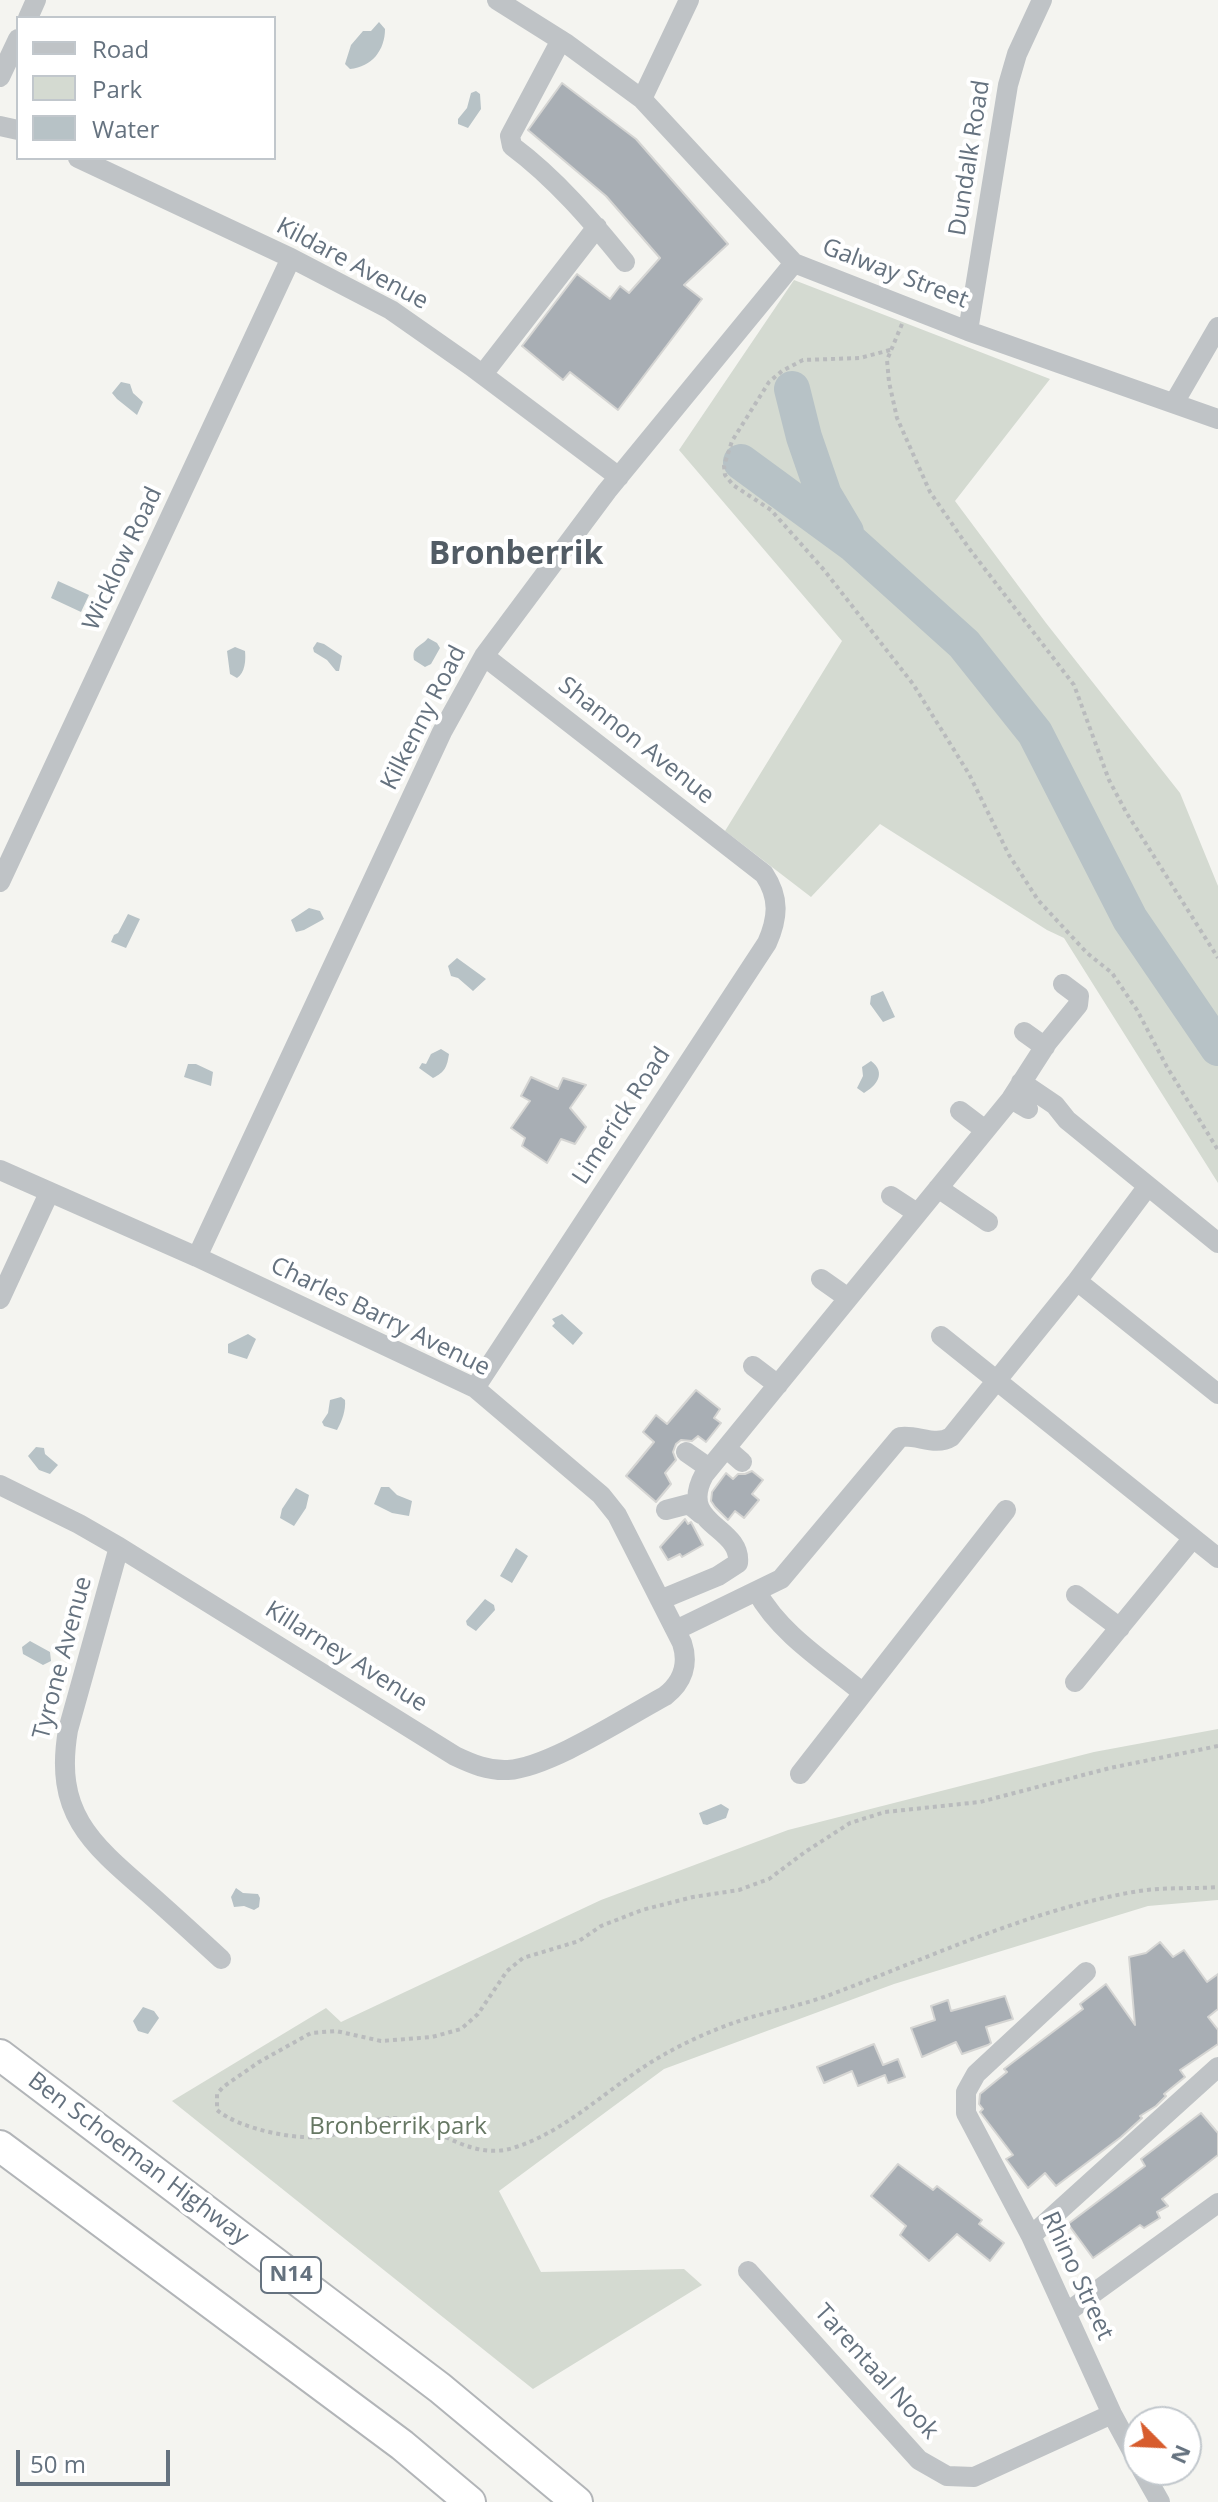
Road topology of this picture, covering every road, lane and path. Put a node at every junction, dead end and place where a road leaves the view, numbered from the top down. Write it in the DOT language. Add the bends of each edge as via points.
graph roads {
  1 [pos="497,0"];
  2 [pos="689,0"];
  3 [pos="1042,0"];
  4 [pos="561,40"];
  5 [pos="16,43"];
  6 [pos="0,77"];
  7 [pos="642,99"];
  8 [pos="82,160"];
  9 [pos="597,227"];
  10 [pos="291,258"];
  11 [pos="625,262"];
  12 [pos="794,263"];
  13 [pos="906,307"];
  14 [pos="1218,327"];
  15 [pos="968,331"];
  16 [pos="890,350"];
  17 [pos="483,374"];
  18 [pos="1174,403"];
  19 [pos="1218,419"];
  20 [pos="619,477"];
  21 [pos="484,656"];
  22 [pos="756,867"];
  23 [pos="0,882"];
  24 [pos="1218,958"];
  25 [pos="1063,984"];
  26 [pos="1024,1032"];
  27 [pos="1051,1039"];
  28 [pos="1073,1046"];
  29 [pos="1020,1096"];
  30 [pos="960,1111"];
  31 [pos="985,1130"];
  32 [pos="1218,1150"];
  33 [pos="0,1170"];
  34 [pos="1148,1186"];
  35 [pos="49,1193"];
  36 [pos="891,1196"];
  37 [pos="931,1203"];
  38 [pos="988,1222"];
  39 [pos="1218,1243"];
  40 [pos="197,1257"];
  41 [pos="821,1279"];
  42 [pos="1077,1281"];
  43 [pos="848,1298"];
  44 [pos="0,1299"];
  45 [pos="941,1336"];
  46 [pos="753,1366"];
  47 [pos="997,1382"];
  48 [pos="778,1385"];
  49 [pos="475,1388"];
  50 [pos="1218,1394"];
  51 [pos="686,1452"];
  52 [pos="709,1468"];
  53 [pos="0,1485"];
  54 [pos="666,1510"];
  55 [pos="1006,1510"];
  56 [pos="701,1514"];
  57 [pos="1193,1538"];
  58 [pos="119,1547"];
  59 [pos="739,1555"];
  60 [pos="1218,1558"];
  61 [pos="759,1584"];
  62 [pos="1076,1595"];
  63 [pos="660,1600"];
  64 [pos="1120,1628"];
  65 [pos="676,1630"];
  66 [pos="1075,1682"];
  67 [pos="673,1690"];
  68 [pos="863,1693"];
  69 [pos="1218,1746"];
  70 [pos="800,1774"];
  71 [pos="1218,1887"];
  72 [pos="221,1959"];
  73 [pos="1086,1972"];
  74 [pos="0,2055"];
  75 [pos="1218,2067"];
  76 [pos="0,2146"];
  77 [pos="1218,2203"];
  78 [pos="1031,2236"];
  79 [pos="748,2271"];
  80 [pos="1066,2313"];
  81 [pos="1112,2414"];
  82 [pos="1122,2432"];
  83 [pos="470,2502"];
  84 [pos="577,2502"];
  1 -- 4 [label="street, Galway Street"];
  2 -- 7 [label="street"];
  3 -- 15 [label="street, Dundalk Road" via="1008,85"];
  4 -- 7 [label="street, Galway Street"];
  4 -- 9 [label="street" via="510,141"];
  5 -- 6 [label="street"];
  7 -- 12 [label="street, Galway Street"];
  8 -- 10 [label="street, Kildare Avenue"];
  9 -- 11 [label="street"];
  9 -- 17 [label="street"];
  10 -- 17 [label="street, Kildare Avenue" via="391,310"];
  10 -- 23 [label="street, Wicklow Road"];
  12 -- 13 [label="street, Galway Street"];
  12 -- 20 [label="street, Kilkenny Road"];
  13 -- 15 [label="street, Galway Street"];
  13 -- 16 [label="path"];
  14 -- 18 [label="street"];
  15 -- 18 [label="street, Galway Street"];
  16 -- 24 [label="path" via="889,382 897,418 930,492 1074,685 1109,780"];
  16 -- 32 [label="path" via="860,358 803,360 782,371 769,382 732,441 725,475 771,510 913,684 1031,889 1076,942 1112,973"];
  17 -- 20 [label="street, Kildare Avenue"];
  18 -- 19 [label="street, Galway Street"];
  20 -- 21 [label="street, Kilkenny Road"];
  21 -- 22 [label="street, Shannon Avenue"];
  21 -- 40 [label="street, Kilkenny Road" via="442,732"];
  22 -- 49 [label="street, Limerick Road" via="777,904 767,943"];
  25 -- 27 [label="street" via="1079,996 1078,1005"];
  26 -- 27 [label="street"];
  27 -- 28 [label="street"];
  27 -- 29 [label="street"];
  29 -- 31 [label="street"];
  29 -- 34 [label="street" via="1055,1105"];
  30 -- 31 [label="street"];
  31 -- 37 [label="street" via="961,1173"];
  33 -- 35 [label="street, Charles Barry Avenue"];
  34 -- 39 [label="street"];
  34 -- 42 [label="street"];
  35 -- 40 [label="street, Charles Barry Avenue"];
  35 -- 44 [label="street"];
  36 -- 37 [label="street"];
  37 -- 38 [label="street"];
  37 -- 43 [label="street" via="871,1286"];
  40 -- 49 [label="street, Charles Barry Avenue"];
  41 -- 43 [label="street"];
  42 -- 47 [label="street"];
  42 -- 50 [label="street"];
  43 -- 48 [label="street" via="803,1369"];
  45 -- 47 [label="street"];
  46 -- 48 [label="street"];
  47 -- 57 [label="street"];
  47 -- 61 [label="street" via="944,1442 900,1437 781,1579"];
  48 -- 52 [label="street" via="734,1455"];
  49 -- 63 [label="street, Charles Barry Avenue" via="601,1495 617,1515"];
  51 -- 52 [label="street"];
  52 -- 56 [label="street" via="697,1494"];
  53 -- 58 [label="street, Killarney Avenue"];
  54 -- 56 [label="street" via="689,1504"];
  55 -- 68 [label="street"];
  56 -- 59 [label="street"];
  57 -- 60 [label="street"];
  57 -- 64 [label="street"];
  58 -- 67 [label="street, Killarney Avenue" via="482,1768 534,1765"];
  58 -- 72 [label="street, Tyrone Avenue" via="68,1730 66,1788 93,1844"];
  59 -- 61 [label="street"];
  59 -- 63 [label="street" via="738,1563 718,1576"];
  61 -- 65 [label="street"];
  61 -- 68 [label="street" via="766,1609"];
  62 -- 64 [label="street"];
  63 -- 65 [label="street, Charles Barry Avenue"];
  64 -- 66 [label="street"];
  65 -- 67 [label="street, Charles Barry Avenue" via="686,1659"];
  68 -- 70 [label="street"];
  69 -- 71 [label="path" via="980,1802 885,1812 850,1823 769,1879 642,1910 579,1941 523,1958 461,2029 381,2041 336,2031 311,2033 223,2087 217,2094 217,2110 227,2119 299,2137 328,2137 380,2118 399,2119 477,2151 514,2148 555,2129 665,2054 736,2022 806,2003 943,1949 1090,1901 1141,1891"];
  73 -- 78 [label="street, Rhino Street" via="976,2074 966,2092 966,2113"];
  74 -- 84 [label="highway, Ben Schoeman Highway / N14" via="440,2388"];
  75 -- 78 [label="street"];
  76 -- 83 [label="highway" via="402,2445"];
  77 -- 80 [label="street"];
  78 -- 80 [label="street, Rhino Street"];
  79 -- 81 [label="street, Tarentaal Nook" via="919,2460 947,2476 974,2477"];
  80 -- 81 [label="street, Rhino Street"];
  81 -- 82 [label="street, Rhino Street"];
}
